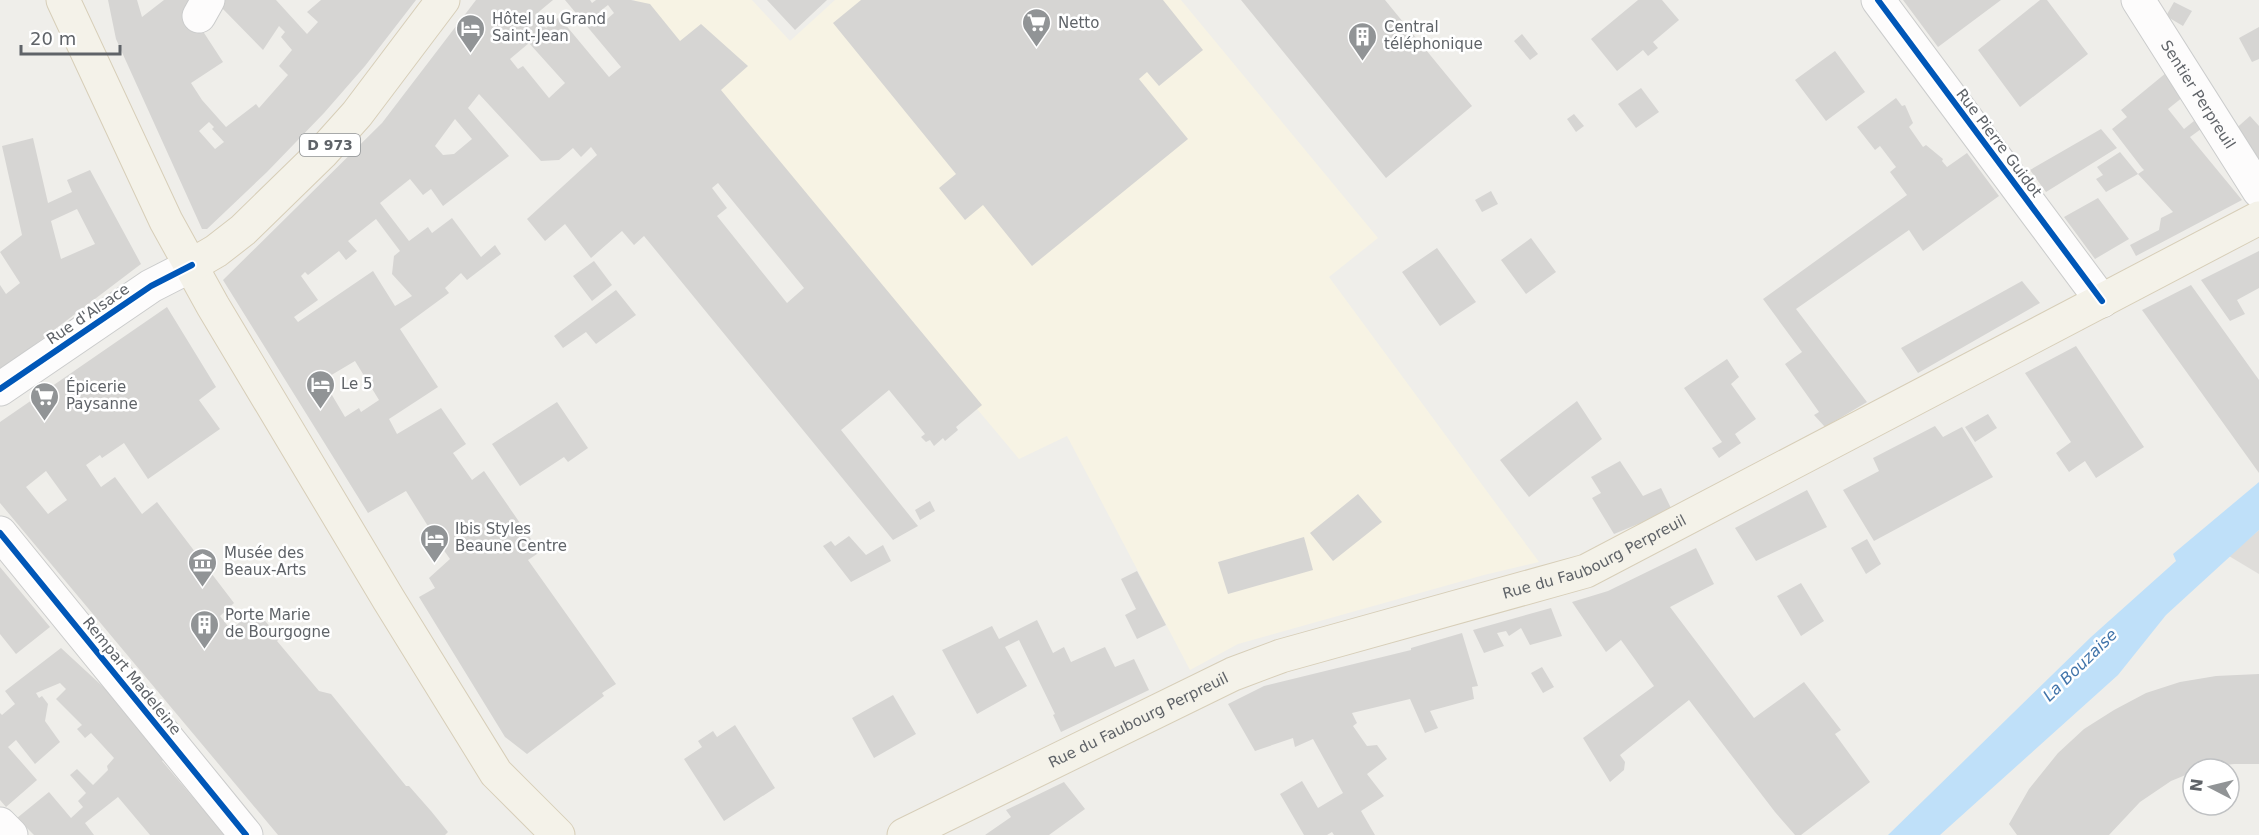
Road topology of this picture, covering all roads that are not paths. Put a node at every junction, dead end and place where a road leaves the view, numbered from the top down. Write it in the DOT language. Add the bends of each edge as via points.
graph roads {
  1 [pos="63,0"];
  2 [pos="443,0"];
  3 [pos="1878,0"];
  4 [pos="2138,0"];
  5 [pos="2259,191"];
  6 [pos="2259,218"];
  7 [pos="192,265"];
  8 [pos="2102,301"];
  9 [pos="0,389"];
  10 [pos="0,533"];
  11 [pos="0,824"];
  12 [pos="918,832"];
  13 [pos="11,835"];
  14 [pos="246,835"];
  15 [pos="558,835"];
  1 -- 7 [label="main road" via="166,221"];
  2 -- 7 [label="main road, D 973" via="357,114 322,153 243,230"];
  3 -- 8 [label="street, Rue Pierre Guidot"];
  4 -- 5 [label="street, Sentier Perpreuil"];
  6 -- 8 [label="main road, Rue du Faubourg Perpreuil"];
  7 -- 9 [label="street, Rue d'Alsace" via="151,286"];
  7 -- 15 [label="main road" via="244,358 496,773"];
  8 -- 12 [label="main road, Rue du Faubourg Perpreuil" via="1586,571 1281,656 1233,674"];
  10 -- 14 [label="street, Rempart Madeleine"];
  11 -- 13 [label="street"];
}
